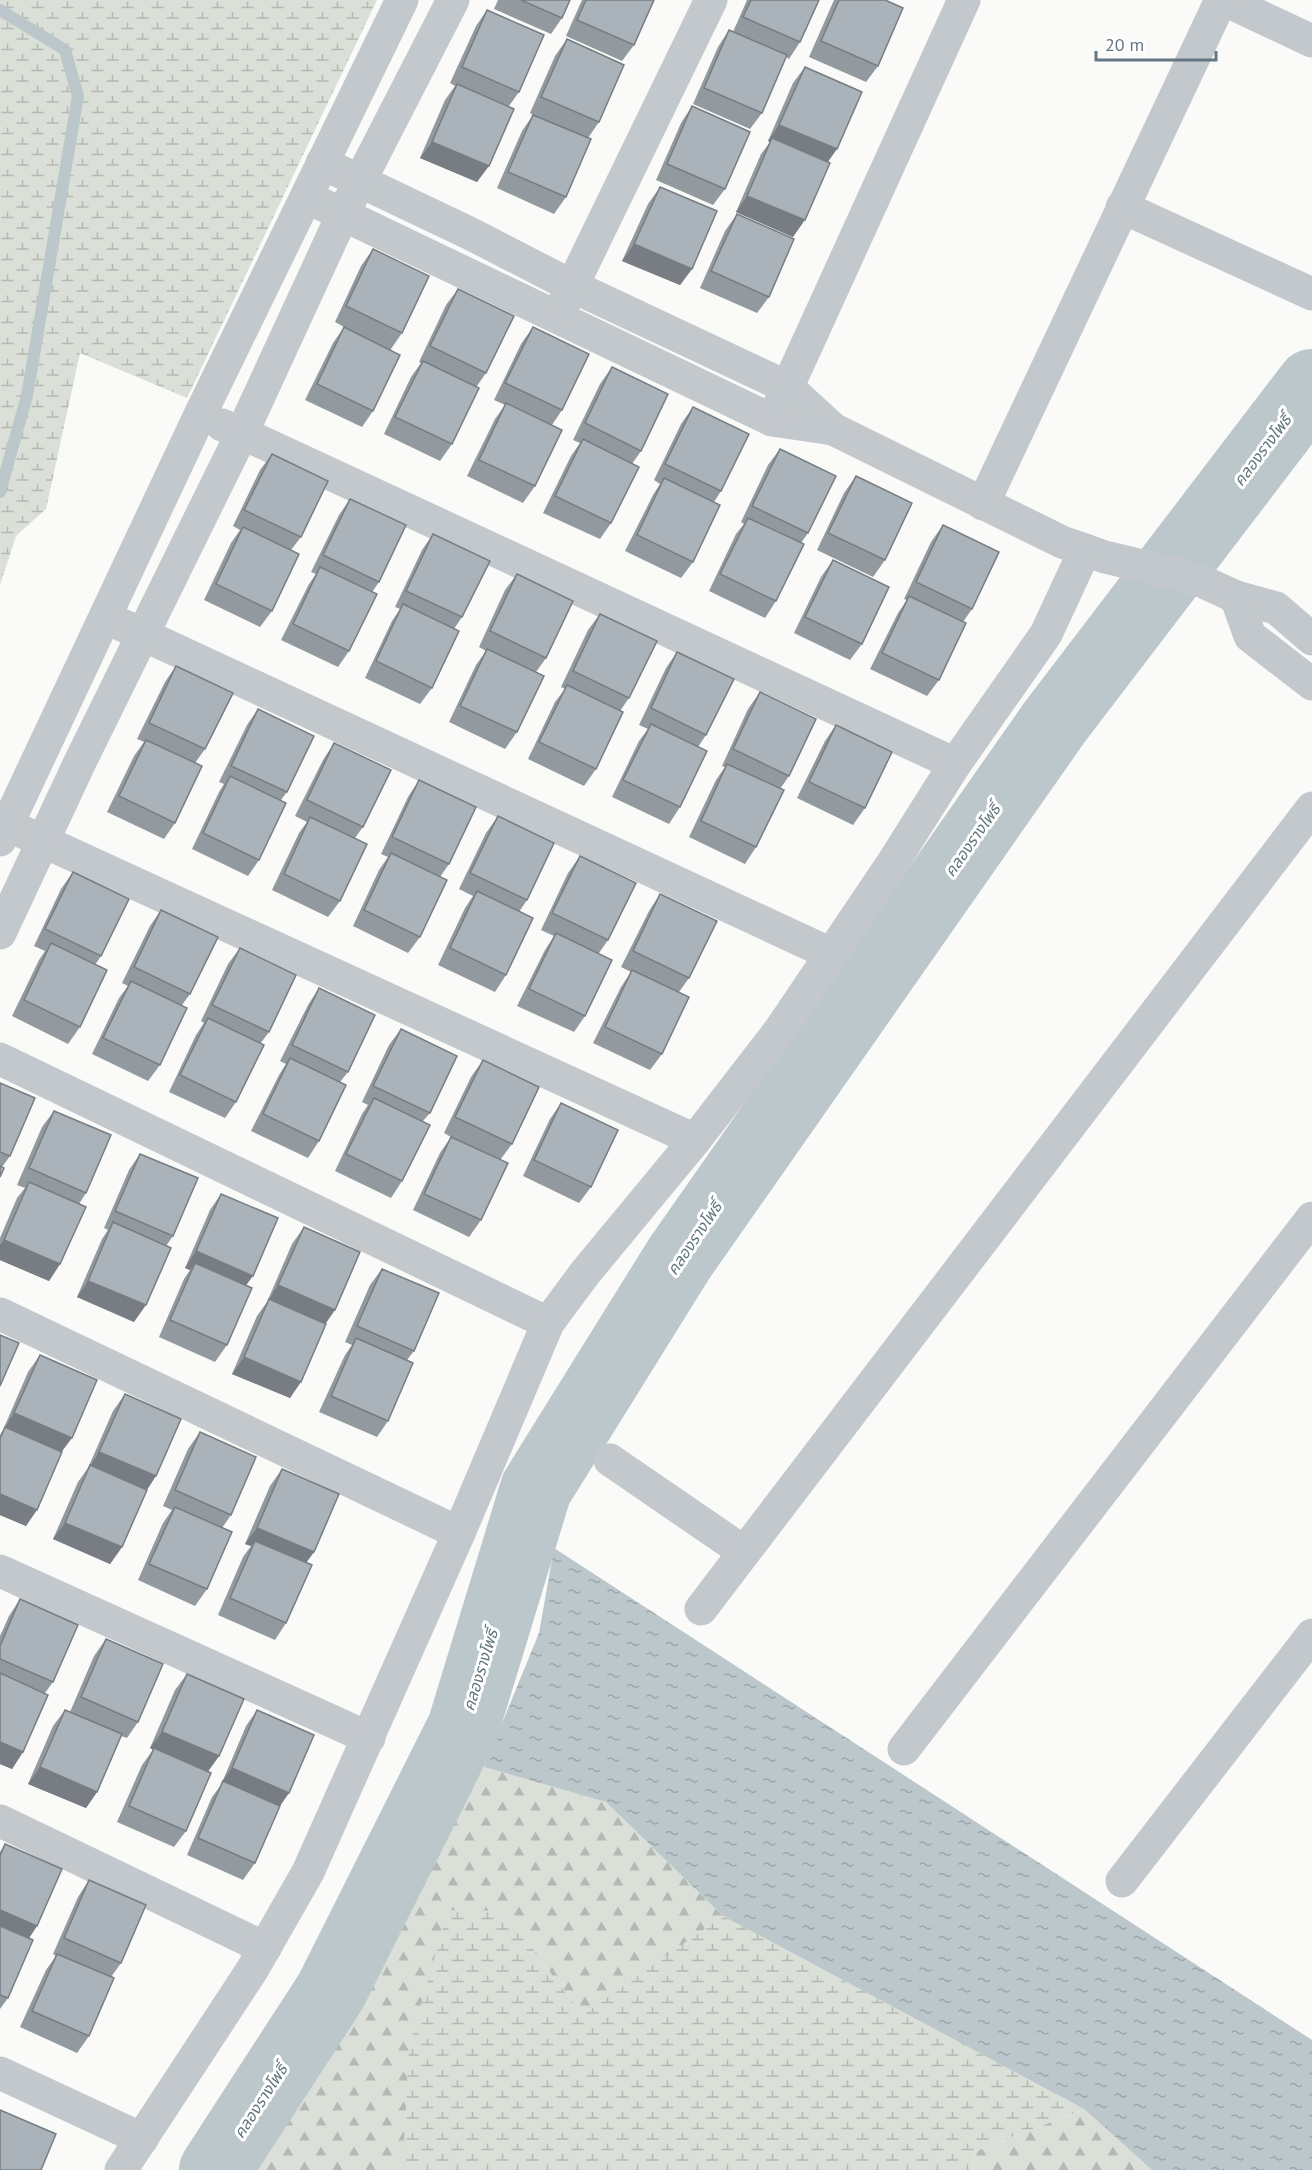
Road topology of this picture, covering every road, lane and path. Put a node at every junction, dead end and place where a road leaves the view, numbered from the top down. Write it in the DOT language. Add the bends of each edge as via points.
graph roads {
  1 [pos="402,0"];
  2 [pos="453,0"];
  3 [pos="711,0"];
  4 [pos="964,0"];
  5 [pos="1223,0"];
  6 [pos="1312,41"];
  7 [pos="322,164"];
  8 [pos="359,182"];
  9 [pos="306,197"];
  10 [pos="1122,207"];
  11 [pos="343,214"];
  12 [pos="572,286"];
  13 [pos="1312,294"];
  14 [pos="557,317"];
  15 [pos="787,387"];
  16 [pos="199,417"];
  17 [pos="772,420"];
  18 [pos="833,429"];
  19 [pos="242,433"];
  20 [pos="983,504"];
  21 [pos="1095,553"];
  22 [pos="1236,597"];
  23 [pos="106,618"];
  24 [pos="142,634"];
  25 [pos="1312,639"];
  26 [pos="1312,684"];
  27 [pos="955,764"];
  28 [pos="1312,808"];
  29 [pos="4,833"];
  30 [pos="44,841"];
  31 [pos="0,933"];
  32 [pos="831,954"];
  33 [pos="0,1059"];
  34 [pos="695,1140"];
  35 [pos="1312,1218"];
  36 [pos="0,1314"];
  37 [pos="548,1323"];
  38 [pos="610,1460"];
  39 [pos="459,1533"];
  40 [pos="744,1552"];
  41 [pos="0,1571"];
  42 [pos="701,1609"];
  43 [pos="1312,1635"];
  44 [pos="369,1738"];
  45 [pos="904,1749"];
  46 [pos="0,1821"];
  47 [pos="1122,1881"];
  48 [pos="265,1948"];
  49 [pos="0,2073"];
  50 [pos="142,2139"];
  51 [pos="121,2170"];
  1 -- 7 [label="street"];
  2 -- 8 [label="street"];
  3 -- 12 [label="street"];
  4 -- 15 [label="street"];
  5 -- 6 [label="street"];
  5 -- 10 [label="street"];
  7 -- 8 [label="street"];
  7 -- 9 [label="street"];
  8 -- 11 [label="street"];
  8 -- 12 [label="street"];
  9 -- 11 [label="street"];
  9 -- 16 [label="street"];
  10 -- 13 [label="street"];
  10 -- 20 [label="street"];
  11 -- 14 [label="street"];
  11 -- 19 [label="street"];
  12 -- 14 [label="street"];
  12 -- 15 [label="street"];
  14 -- 17 [label="street"];
  15 -- 17 [label="street"];
  15 -- 18 [label="street"];
  16 -- 19 [label="street"];
  16 -- 23 [label="street"];
  17 -- 18 [label="street"];
  18 -- 20 [label="street"];
  19 -- 24 [label="street"];
  19 -- 27 [label="street"];
  20 -- 21 [label="street" via="1062,542"];
  21 -- 22 [label="street" via="1197,579"];
  21 -- 27 [label="street" via="1046,634"];
  22 -- 25 [label="street" via="1276,608"];
  22 -- 26 [label="street" via="1250,636"];
  23 -- 24 [label="street"];
  23 -- 29 [label="street"];
  24 -- 30 [label="street"];
  24 -- 32 [label="street"];
  27 -- 32 [label="street"];
  28 -- 40 [label="street"];
  29 -- 30 [label="street"];
  30 -- 31 [label="street"];
  30 -- 34 [label="street"];
  32 -- 34 [label="street" via="780,1030"];
  33 -- 37 [label="street"];
  34 -- 37 [label="street"];
  35 -- 45 [label="street"];
  36 -- 39 [label="street"];
  37 -- 39 [label="street"];
  38 -- 40 [label="street"];
  39 -- 44 [label="street"];
  40 -- 42 [label="street"];
  41 -- 44 [label="street"];
  43 -- 47 [label="street"];
  44 -- 48 [label="street" via="308,1872"];
  46 -- 48 [label="street"];
  48 -- 50 [label="street"];
  49 -- 50 [label="street"];
  50 -- 51 [label="street"];
}
